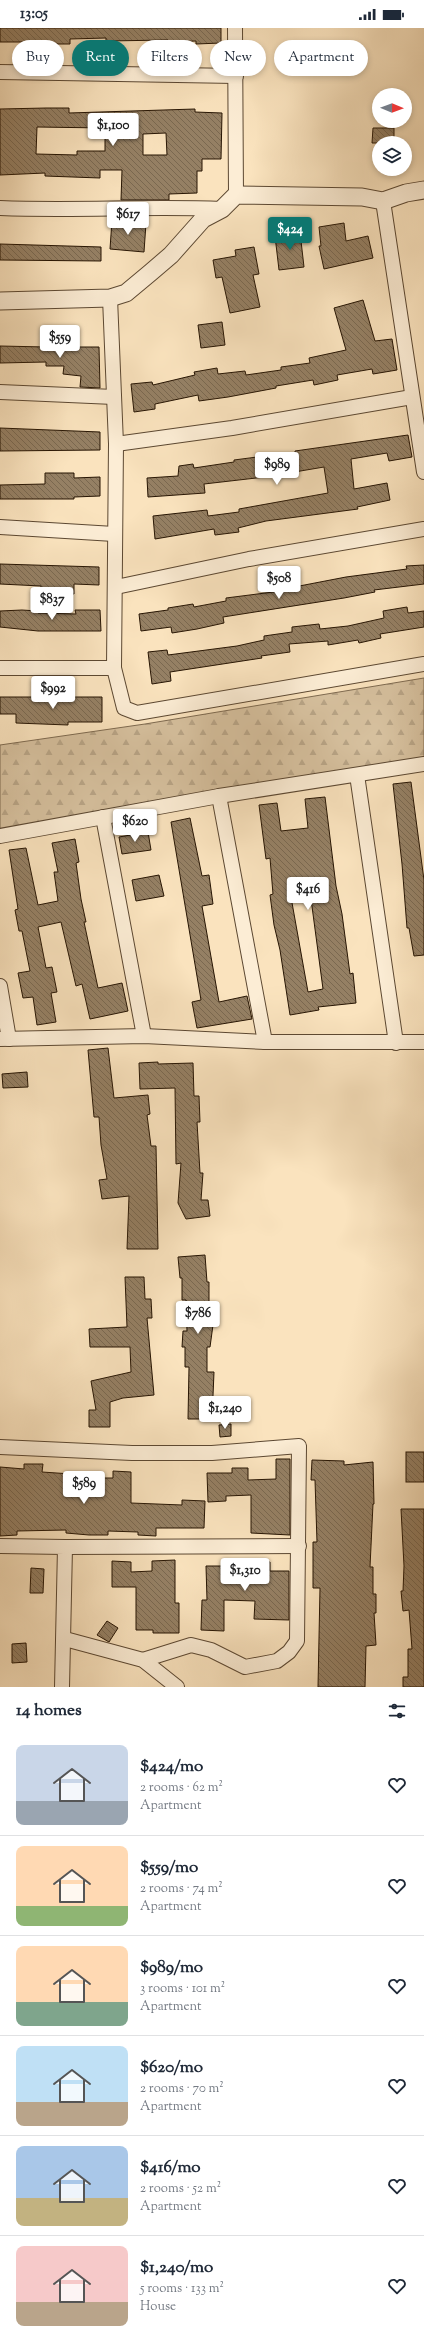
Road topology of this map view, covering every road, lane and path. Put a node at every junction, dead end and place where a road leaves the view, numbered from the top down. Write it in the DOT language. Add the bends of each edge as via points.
graph roads {
  1 [pos="235,28"];
  2 [pos="235,40"];
  3 [pos="0,72"];
  4 [pos="210,76"];
  5 [pos="236,76"];
  6 [pos="424,190"];
  7 [pos="236,195"];
  8 [pos="383,201"];
  9 [pos="0,208"];
  10 [pos="222,209"];
  11 [pos="110,298"];
  12 [pos="0,301"];
  13 [pos="0,392"];
  14 [pos="114,397"];
  15 [pos="412,397"];
  16 [pos="116,444"];
  17 [pos="424,472"];
  18 [pos="0,527"];
  19 [pos="424,529"];
  20 [pos="114,534"];
  21 [pos="116,587"];
  22 [pos="424,664"];
  23 [pos="0,668"];
  24 [pos="114,668"];
  25 [pos="424,764"];
  26 [pos="357,775"];
  27 [pos="220,796"];
  28 [pos="103,817"];
  29 [pos="0,836"];
  30 [pos="0,986"];
  31 [pos="144,1036"];
  32 [pos="5,1039"];
  33 [pos="265,1042"];
  34 [pos="424,1042"];
  35 [pos="396,1043"];
  36 [pos="0,1447"];
  37 [pos="0,1546"];
  38 [pos="299,1546"];
  39 [pos="66,1547"];
  40 [pos="64,1639"];
  41 [pos="142,1660"];
  42 [pos="62,1687"];
  43 [pos="176,1687"];
  1 -- 2 [label="street"];
  3 -- 4 [label="street"];
  5 -- 7 [label="street"];
  6 -- 8 [label="street"];
  7 -- 8 [label="street" via="362,197"];
  7 -- 10 [label="street"];
  8 -- 15 [label="street"];
  9 -- 10 [label="street"];
  10 -- 11 [label="street" via="203,219 171,255 126,293"];
  11 -- 12 [label="street"];
  11 -- 14 [label="street"];
  13 -- 14 [label="street"];
  14 -- 16 [label="street"];
  15 -- 16 [label="street" via="232,428"];
  15 -- 17 [label="street"];
  16 -- 20 [label="street"];
  18 -- 20 [label="street"];
  19 -- 21 [label="street" via="249,559"];
  20 -- 21 [label="street"];
  21 -- 24 [label="street"];
  22 -- 24 [label="street" via="137,713 124,708"];
  23 -- 24 [label="street"];
  25 -- 26 [label="street"];
  26 -- 27 [label="street"];
  26 -- 35 [label="street"];
  27 -- 28 [label="street"];
  27 -- 33 [label="street"];
  28 -- 29 [label="street"];
  28 -- 31 [label="street"];
  30 -- 32 [label="street"];
  31 -- 32 [label="street"];
  31 -- 33 [label="street"];
  33 -- 35 [label="street"];
  34 -- 35 [label="street"];
  36 -- 38 [label="street" via="212,1453 299,1446"];
  37 -- 39 [label="street"];
  38 -- 39 [label="street"];
  38 -- 41 [label="street" via="298,1641 284,1656 277,1661 245,1667 211,1650 191,1645"];
  39 -- 40 [label="street"];
  40 -- 41 [label="street"];
  40 -- 42 [label="street"];
  41 -- 43 [label="street"];
}
